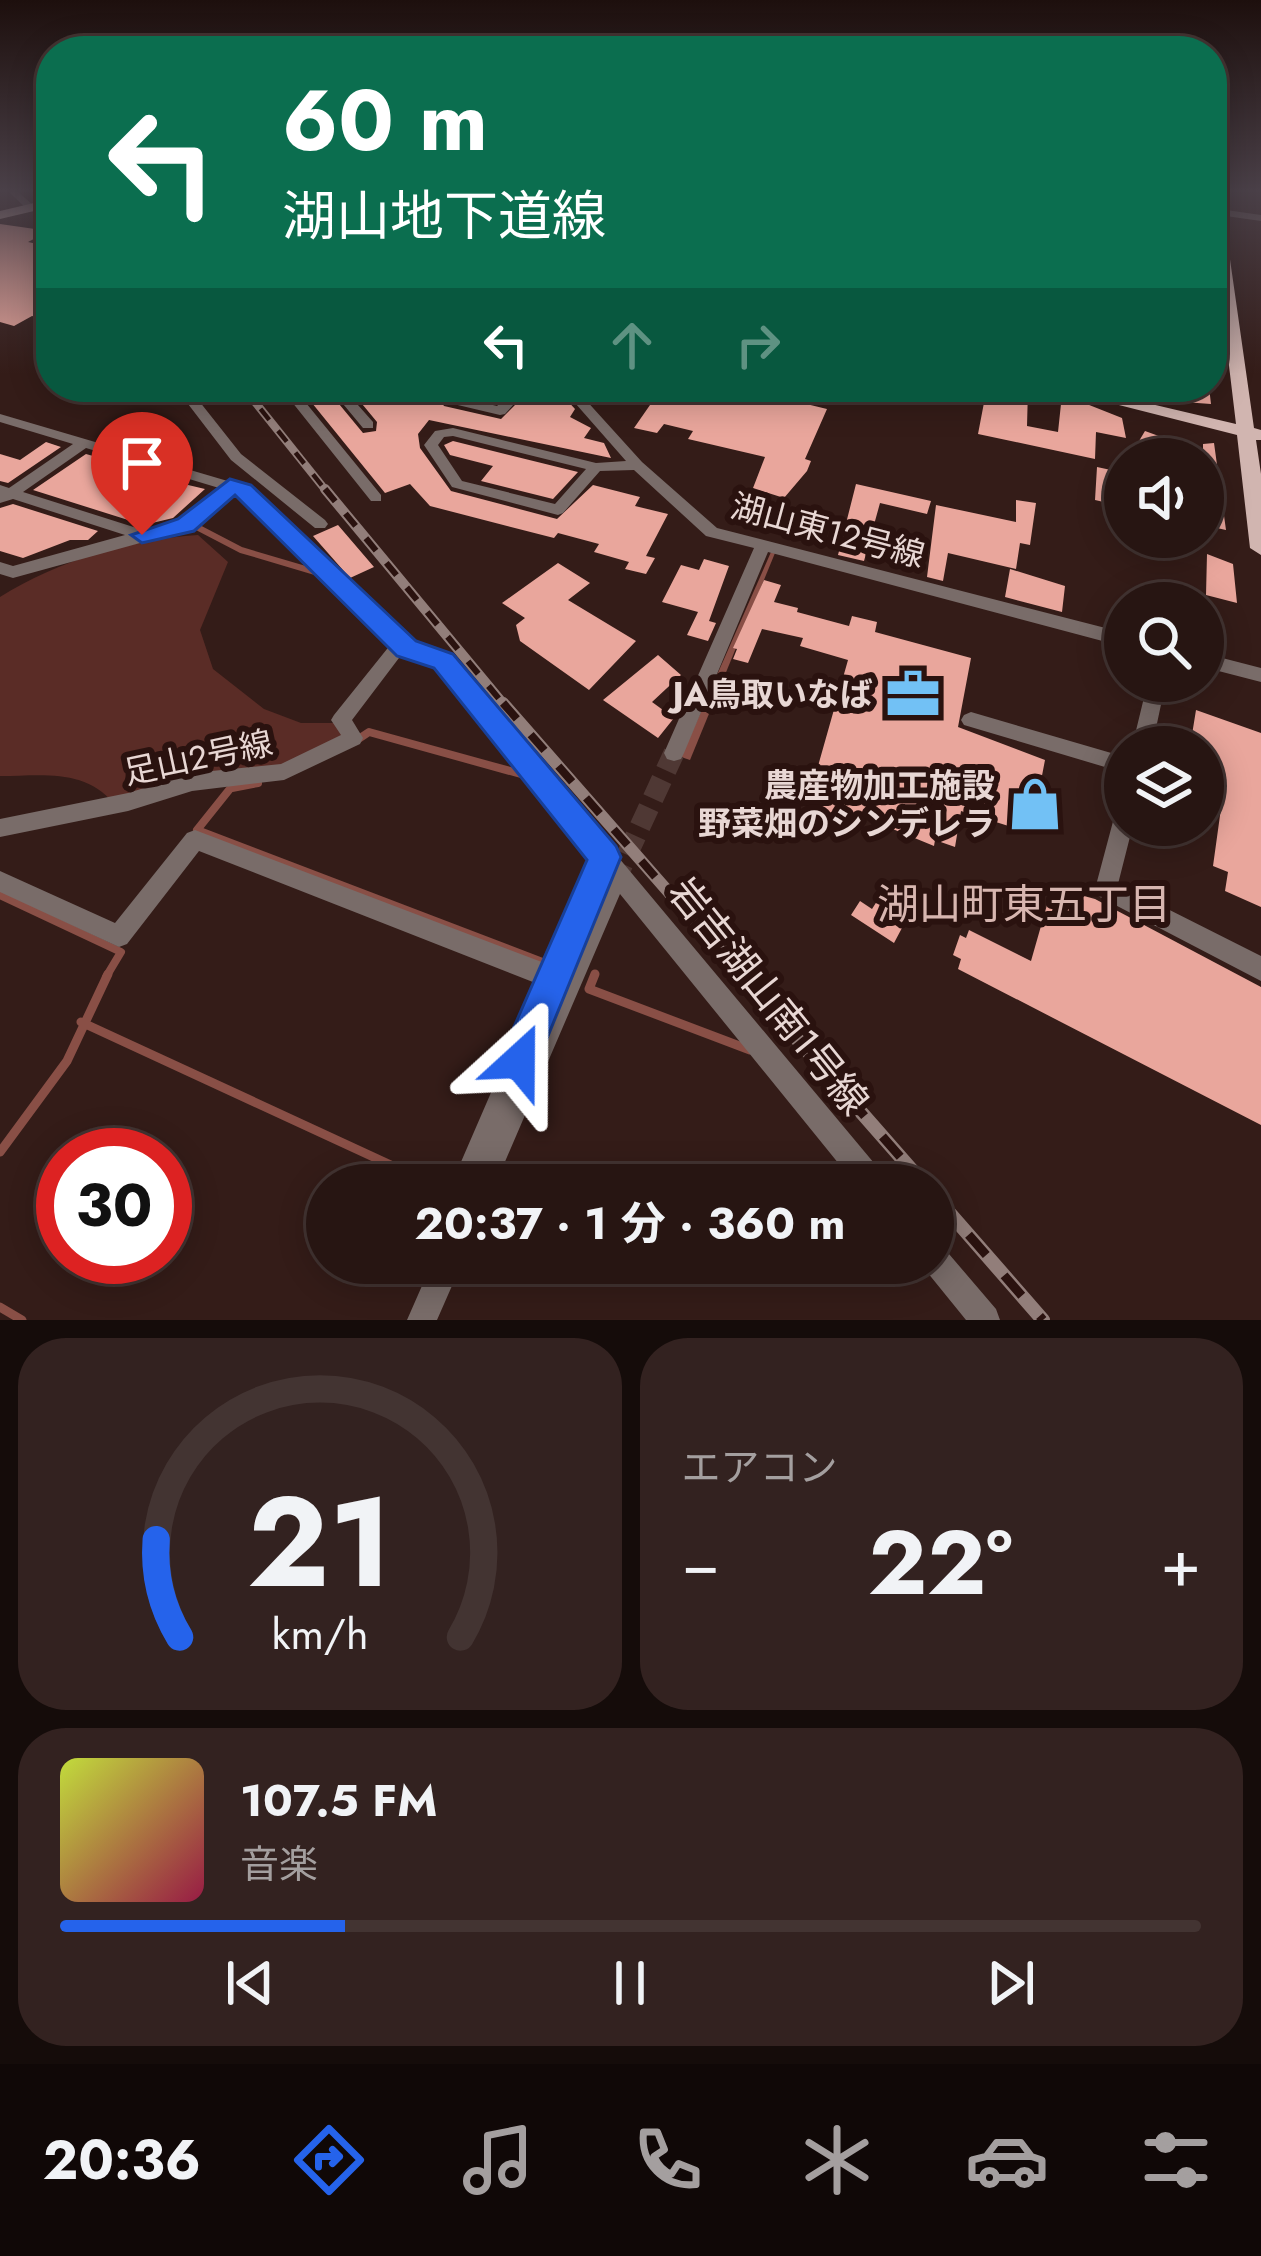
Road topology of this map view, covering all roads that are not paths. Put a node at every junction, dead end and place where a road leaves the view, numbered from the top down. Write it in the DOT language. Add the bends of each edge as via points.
graph roads {
  1 [pos="1227,280"];
  2 [pos="194,402"];
  3 [pos="298,402"];
  4 [pos="348,402"];
  5 [pos="462,402"];
  6 [pos="509,402"];
  7 [pos="580,402"];
  8 [pos="1120,402"];
  9 [pos="0,418"];
  10 [pos="368,425"];
  11 [pos="1254,434"];
  12 [pos="83,444"];
  13 [pos="638,466"];
  14 [pos="596,467"];
  15 [pos="230,486"];
  16 [pos="4,495"];
  17 [pos="376,498"];
  18 [pos="320,524"];
  19 [pos="142,535"];
  20 [pos="763,546"];
  21 [pos="1261,548"];
  22 [pos="0,568"];
  23 [pos="1104,635"];
  24 [pos="400,643"];
  25 [pos="1224,665"];
  26 [pos="1261,675"];
  27 [pos="971,720"];
  28 [pos="674,753"];
  29 [pos="1104,759"];
  30 [pos="0,828"];
  31 [pos="1117,846"];
  32 [pos="604,857"];
  33 [pos="0,881"];
  34 [pos="614,883"];
  35 [pos="1261,969"];
  36 [pos="555,979"];
  37 [pos="473,1164"];
  38 [pos="490,1164"];
  39 [pos="857,1164"];
  40 [pos="954,1282"];
  41 [pos="437,1284"];
  42 [pos="422,1320"];
  43 [pos="985,1320"];
  1 -- 11 [label="main road"];
  2 -- 18 [label="street" via="236,457"];
  3 -- 17 [label="street"];
  4 -- 10 [label="street"];
  5 -- 6 [label="street" via="500,412"];
  7 -- 13 [label="street, 湖山東12号線"];
  8 -- 11 [label="main road"];
  9 -- 12 [label="street"];
  11 -- 21 [label="main road"];
  12 -- 15 [label="street"];
  12 -- 16 [label="street"];
  13 -- 14 [label="street"];
  13 -- 20 [label="street, 湖山東12号線" via="712,532"];
  14 -- 14 [label="street" via="453,432 431,445 458,484 558,509"];
  15 -- 19 [label="street" via="186,525"];
  15 -- 24 [label="street, 岩吉湖山南1号線"];
  16 -- 19 [label="street"];
  19 -- 22 [label="street" via="14,572"];
  20 -- 23 [label="street, 湖山東12号線"];
  20 -- 28 [label="street"];
  24 -- 30 [label="street, 足山2号線" via="341,720 353,738 310,762"];
  24 -- 32 [label="street, 岩吉湖山南1号線" via="444,661"];
  25 -- 26 [label="street"];
  27 -- 29 [label="street"];
  31 -- 35 [label="street" via="1106,889"];
  32 -- 36 [label="street"];
  32 -- 39 [label="street, 岩吉湖山南1号線"];
  33 -- 36 [label="street" via="119,936 195,840"];
  34 -- 38 [label="street"];
  36 -- 37 [label="street"];
  40 -- 43 [label="street"];
  41 -- 42 [label="street"];
}
